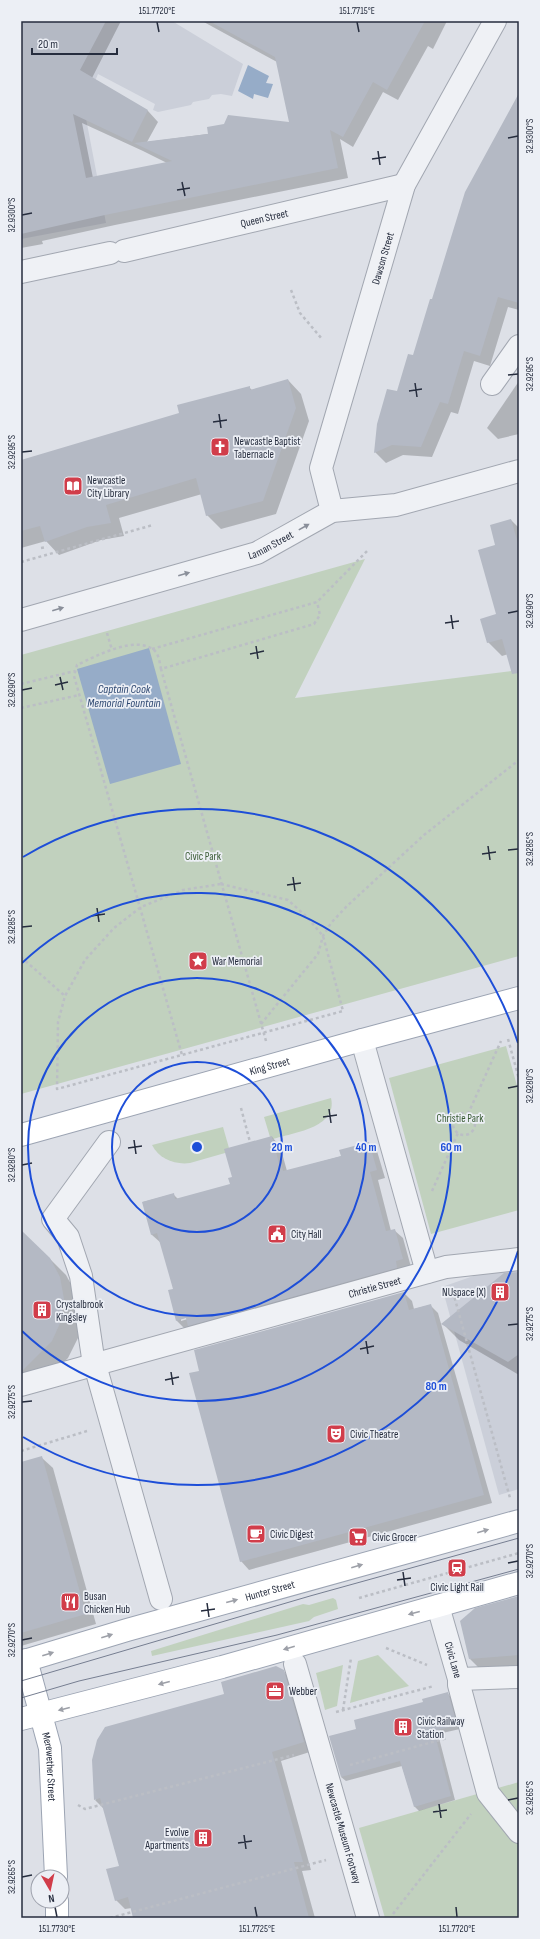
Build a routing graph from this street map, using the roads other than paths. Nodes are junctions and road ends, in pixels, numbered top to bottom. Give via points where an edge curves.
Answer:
1 (496, 21) edge
2 (404, 185) junction
3 (21, 272) edge
4 (519, 346) edge
5 (492, 384) dead end
6 (519, 471) edge
7 (332, 512) junction
8 (21, 620) edge
9 (519, 998) edge
10 (362, 1040) junction
11 (21, 1135) edge
12 (109, 1142) dead end
13 (519, 1259) edge
14 (437, 1270) junction
15 (92, 1366) junction
16 (21, 1385) edge
17 (519, 1520) edge
18 (519, 1583) edge
19 (161, 1599) dead end
20 (438, 1606) junction
21 (24, 1661) edge
22 (295, 1664) dead end
23 (519, 1677) edge
24 (459, 1679) junction
25 (42, 1714) junction
26 (21, 1719) edge
27 (519, 1832) edge
28 (56, 1869) edge
29 (368, 1918) edge

1 - 2 street, Dawson Street
2 - 3 street, Queen Street
2 - 7 street, Dawson Street via 321,468
4 - 5 street
6 - 7 street, Laman Street via 396,505
8 -> 7 street, Laman Street via 257,553
9 - 10 main road, King Street
10 - 11 main road, King Street
10 - 14 street via 410,1212
12 - 15 street via 54,1219 68,1237 80,1276
13 - 14 street, Christie Street
14 - 15 street, Christie Street
15 - 16 street, Christie Street
15 - 19 street via 113,1423
21 -> 17 main road, Hunter Street
18 - 20 main road
20 - 24 street, Civic Lane
20 -> 25 main road
21 - 25 main road, Merewether Street
22 - 29 street, Newcastle Museum Footway
23 - 24 street, Civic Lane
24 - 27 street via 488,1793
25 - 26 main road
25 - 28 main road, Merewether Street via 50,1748

